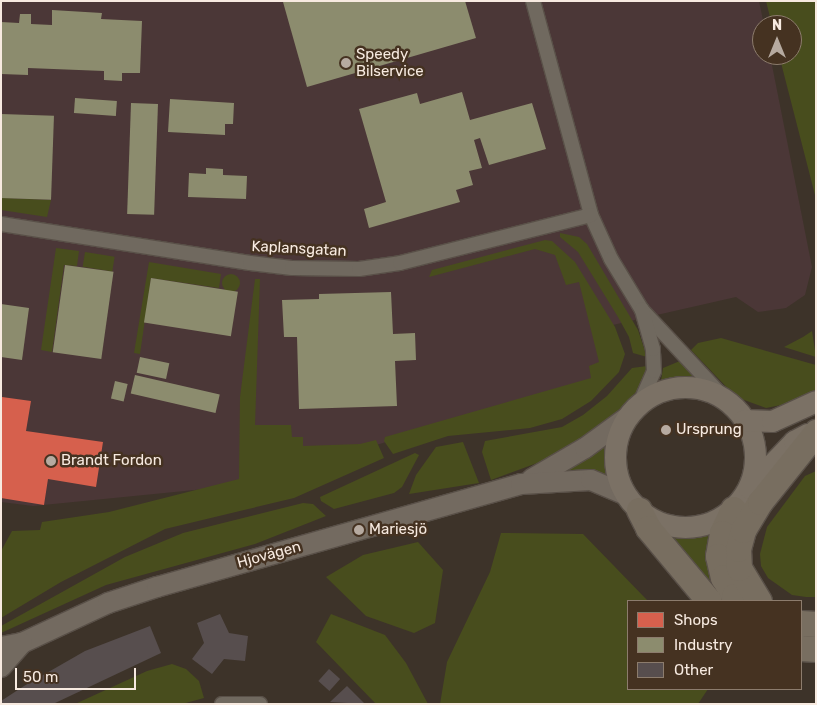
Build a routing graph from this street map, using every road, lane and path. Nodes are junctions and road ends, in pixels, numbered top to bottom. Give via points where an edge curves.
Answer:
1 (533, 1) edge
2 (591, 215) junction
3 (1, 224) edge
4 (642, 310) junction
5 (727, 401) junction
6 (816, 401) edge
7 (634, 410) junction
8 (744, 420) junction
9 (816, 431) edge
10 (521, 484) junction
11 (748, 488) junction
12 (633, 502) junction
13 (733, 509) junction
14 (708, 600) edge
15 (742, 600) edge
16 (758, 600) edge
17 (802, 623) edge
18 (816, 624) edge
19 (22, 642) junction
20 (1, 647) edge
21 (802, 648) edge
22 (816, 649) edge
23 (1, 667) edge
24 (222, 704) edge
25 (260, 704) edge

1 - 2 street
2 - 3 street, Kaplansgatan via 400,263 359,269 250,264
2 - 4 street via 611,259
4 - 5 street
4 - 7 street via 653,349 654,371
5 - 7 main road via 706,391 683,387 660,393
5 - 8 main road
6 - 8 main road via 772,421
7 - 10 main road, Hjovägen via 585,448
7 - 12 main road via 622,428 616,455 616,469
8 - 11 main road via 750,432 755,459
9 - 11 main road via 794,441
9 - 16 highway via 760,502 743,530 738,549 740,568
10 - 12 main road, Hjovägen via 591,480
10 - 19 main road, Hjovägen via 157,587 64,621
11 - 13 main road
12 - 13 main road via 651,518 679,527 708,524
12 - 14 highway via 648,528
13 - 15 highway via 722,534 718,556 723,578 734,596
17 - 18 highway
19 - 20 main road, Hjovägen
19 - 23 main road, Hjovägen
21 - 22 highway
24 - 25 street

